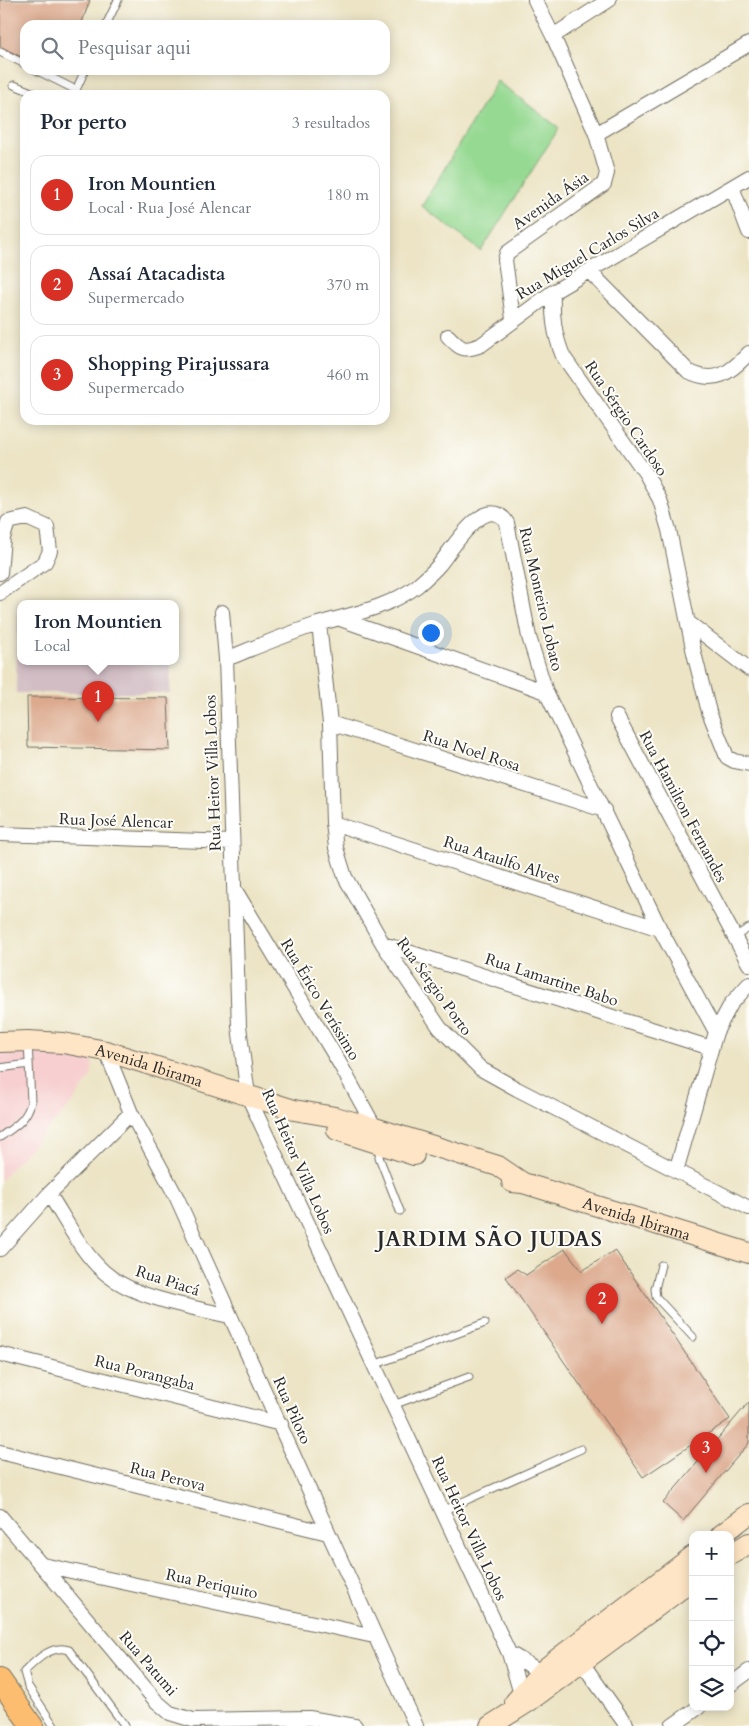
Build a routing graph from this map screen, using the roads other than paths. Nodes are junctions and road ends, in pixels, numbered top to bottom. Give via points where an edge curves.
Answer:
1 (118, 0) edge
2 (535, 0) edge
3 (609, 0) edge
4 (108, 20) edge
5 (553, 36) junction
6 (749, 44) edge
7 (0, 52) edge
8 (20, 62) edge
9 (45, 75) edge
10 (84, 75) edge
11 (14, 85) dead end
12 (26, 90) edge
13 (71, 90) edge
14 (76, 90) edge
15 (596, 134) junction
16 (749, 177) edge
17 (732, 187) junction
18 (749, 232) edge
19 (589, 271) junction
20 (553, 292) junction
21 (513, 319) junction
22 (448, 336) dead end
23 (749, 353) edge
24 (0, 573) edge
25 (0, 594) edge
26 (222, 612) dead end
27 (340, 619) junction
28 (688, 623) junction
29 (319, 624) junction
30 (226, 659) junction
31 (749, 669) edge
32 (546, 692) junction
33 (617, 717) dead end
34 (330, 723) junction
35 (749, 764) edge
36 (604, 810) junction
37 (333, 823) junction
38 (0, 834) edge
39 (232, 842) junction
40 (235, 889) junction
41 (749, 928) edge
42 (660, 929) junction
43 (734, 937) junction
44 (383, 944) junction
45 (749, 964) edge
46 (749, 984) edge
47 (716, 1032) junction
48 (28, 1041) junction
49 (0, 1042) edge
50 (711, 1048) junction
51 (106, 1051) junction
52 (29, 1064) junction
53 (0, 1068) edge
54 (248, 1096) junction
55 (131, 1113) junction
56 (378, 1136) junction
57 (0, 1137) edge
58 (676, 1171) junction
59 (49, 1194) junction
60 (749, 1208) edge
61 (400, 1211) dead end
62 (0, 1249) edge
63 (749, 1253) edge
64 (661, 1265) dead end
65 (230, 1316) junction
66 (485, 1323) dead end
67 (693, 1337) dead end
68 (0, 1354) edge
69 (374, 1365) junction
70 (468, 1377) dead end
71 (392, 1405) junction
72 (281, 1424) junction
73 (581, 1450) dead end
74 (0, 1452) edge
75 (442, 1511) junction
76 (749, 1514) edge
77 (0, 1516) edge
78 (726, 1531) edge
79 (328, 1533) junction
80 (749, 1543) edge
81 (734, 1552) edge
82 (689, 1560) edge
83 (43, 1565) junction
84 (689, 1583) edge
85 (374, 1636) junction
86 (509, 1653) junction
87 (569, 1665) junction
88 (749, 1671) edge
89 (541, 1672) junction
90 (0, 1680) edge
91 (734, 1682) edge
92 (525, 1698) junction
93 (693, 1711) edge
94 (497, 1721) edge
95 (32, 1726) edge
96 (54, 1726) edge
97 (125, 1726) edge
98 (356, 1726) edge
99 (416, 1726) edge
100 (627, 1726) edge
101 (672, 1726) edge

1 - 4 lane
2 - 5 street, Avenida Ásia
3 - 5 street
5 - 15 street, Avenida Ásia
6 - 15 street
7 - 8 lane
9 - 13 lane
10 - 14 lane
11 - 12 lane
15 - 21 street, Avenida Ásia via 607,173 604,184 507,253 506,278
16 - 17 street, Rua Miguel Carlos Silva
17 - 18 street
17 - 19 street, Rua Miguel Carlos Silva
19 - 20 street, Rua Miguel Carlos Silva
19 - 23 street via 688,371 701,378 714,378 726,372
20 - 21 street, Rua Miguel Carlos Silva
20 - 28 street, Rua Sérgio Cardoso via 553,323 564,356 646,474 660,500
21 - 22 street, Rua Miguel Carlos Silva via 470,350 460,349
24 - 25 street via 8,522 27,518 47,527 50,552 45,562
26 - 30 street, Rua Heitor Villa Lobos
27 - 29 street, Rua Monteiro Lobato
27 - 32 street
27 - 32 street, Rua Monteiro Lobato via 403,595 438,567 475,520 487,514 497,514 506,523 529,637
28 - 31 street
28 - 35 street, Rua Sérgio Cardoso via 718,737 727,757
29 - 30 street, Rua Monteiro Lobato
29 - 34 street, Rua Sérgio Porto
30 - 39 street, Rua Heitor Villa Lobos
32 - 36 street, Rua Monteiro Lobato
33 - 43 street, Rua Hamilton Fernandes
34 - 36 street, Rua Noel Rosa
34 - 37 street, Rua Sérgio Porto
36 - 42 street, Rua Monteiro Lobato
37 - 42 street, Rua Ataulfo Alves
37 - 44 street, Rua Sérgio Porto via 345,877
38 - 39 street, Rua José Alencar
39 - 40 street, Rua Heitor Villa Lobos
40 - 54 street, Rua Heitor Villa Lobos via 239,1026
40 - 56 street, Rua Érico Veríssimo via 340,1064
41 - 43 lane
42 - 47 street, Rua Monteiro Lobato
43 - 45 street, Rua Hamilton Fernandes
44 - 50 street, Rua Lamartine Babo
44 - 58 street, Rua Sérgio Porto via 440,1028 481,1068 517,1090
46 - 47 street via 731,1004
47 - 50 street
48 - 49 main road, Avenida Ibirama
48 - 51 main road, Avenida Ibirama via 64,1043
48 - 52 lane
50 - 58 street
51 - 54 main road, Avenida Ibirama
51 - 55 street, Rua Piloto
52 - 53 lane
52 - 57 lane via 29,1111 24,1120
54 - 56 main road, Avenida Ibirama via 294,1110 314,1120
54 - 69 street, Rua Heitor Villa Lobos
55 - 59 street
55 - 65 street, Rua Piloto via 177,1198
56 - 61 lane via 379,1157
56 - 63 main road, Avenida Ibirama via 494,1180 523,1183
58 - 60 street, Rua Sérgio Porto
59 - 62 street
59 - 65 street, Rua Piacá via 87,1252 105,1273 138,1292
64 - 67 lane via 656,1298
65 - 72 street, Rua Piloto
66 - 69 lane
68 - 72 street, Rua Porangaba
69 - 71 street, Rua Heitor Villa Lobos
70 - 71 lane
71 - 75 street, Rua Heitor Villa Lobos
72 - 79 street, Rua Piloto
73 - 75 lane
74 - 79 street, Rua Perova
75 - 86 street, Rua Heitor Villa Lobos
76 - 78 main road
77 - 83 street, Rua Patumi
79 - 85 street, Rua Piloto
80 - 81 main road
82 - 87 main road
83 - 85 street, Rua Periquito
83 - 98 street, Rua Patumi via 156,1701 170,1713 193,1720 309,1718
84 - 87 main road
85 - 99 street, Rua Piloto
86 - 89 street
86 - 92 street, Rua Heitor Villa Lobos
87 - 89 main road
87 - 92 main road
87 - 100 street
88 - 91 street
89 - 92 main road
90 - 95 main road
92 - 94 main road
93 - 101 street
96 - 97 lane via 28,1686 24,1672 32,1663 62,1647 69,1650

